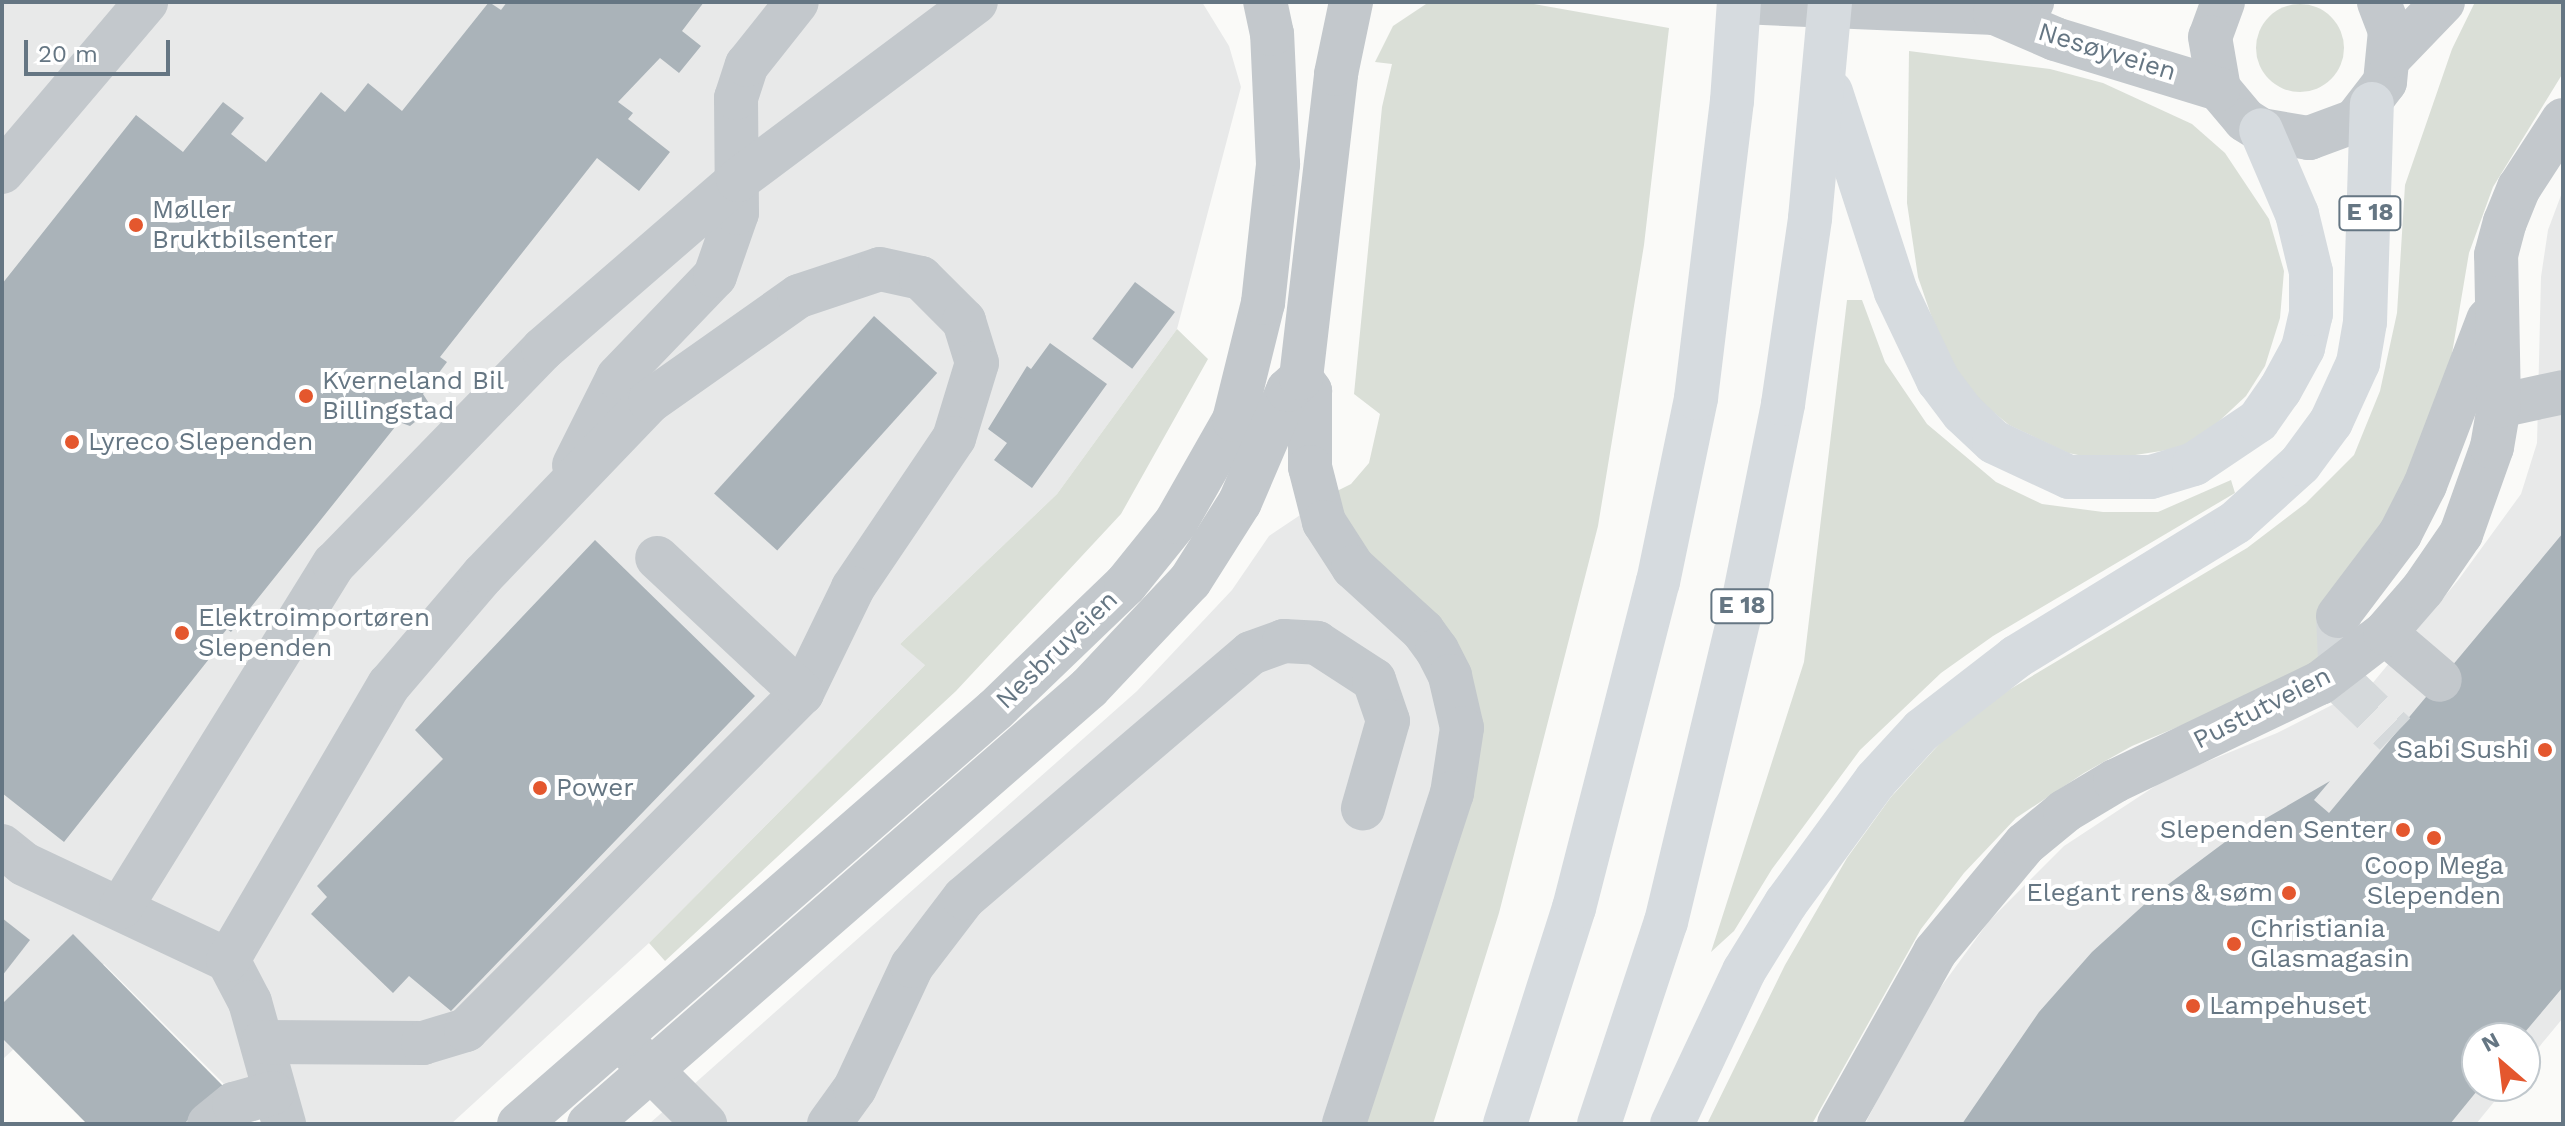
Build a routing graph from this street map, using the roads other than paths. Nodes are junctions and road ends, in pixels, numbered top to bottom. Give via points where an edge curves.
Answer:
1 (146, 2) edge
2 (797, 2) edge
3 (976, 2) edge
4 (1265, 2) edge
5 (1351, 2) edge
6 (1740, 2) edge
7 (1830, 2) edge
8 (2223, 2) edge
9 (2379, 2) edge
10 (2443, 2) edge
11 (2013, 7) edge
12 (2391, 56) junction
13 (1826, 75) junction
14 (2219, 89) junction
15 (2372, 104) junction
16 (2563, 120) edge
17 (2261, 130) junction
18 (2, 172) edge
19 (738, 180) junction
20 (2495, 303) junction
21 (1301, 378) junction
22 (2563, 392) edge
23 (2499, 406) junction
24 (564, 489) junction
25 (657, 558) dead end
26 (2361, 614) junction
27 (2440, 680) dead end
28 (802, 693) junction
29 (1363, 808) dead end
30 (2, 846) edge
31 (121, 907) junction
32 (228, 960) junction
33 (618, 1037) junction
34 (263, 1042) junction
35 (651, 1070) junction
36 (278, 1108) edge
37 (209, 1124) edge
38 (519, 1124) edge
39 (589, 1124) edge
40 (705, 1124) edge
41 (829, 1124) edge
42 (1344, 1124) edge
43 (1505, 1124) edge
44 (1599, 1124) edge
45 (1672, 1124) edge
46 (1839, 1124) edge

1 - 18 street
2 - 19 street via 747,65 736,98
3 - 19 street
4 - 33 street, Nesbruveien via 1277,105 1270,260 1255,349 1234,420 1197,491 1152,555 1048,660
5 - 21 street, Nesbruveien via 1336,74
6 - 11 street, Nesøyveien
6 - 43 highway via 1696,398 1664,551 1574,908
7 - 13 highway, E 18
8 - 14 street via 2210,37
9 - 12 street via 2390,31
10 - 12 street
11 - 14 street, Nesøyveien via 2055,39
12 - 15 street
13 - 17 highway, E 18 via 1896,292 1938,380 1994,442 2069,477 2151,477 2194,464 2258,421 2280,390 2303,348 2311,314 2311,272 2297,214
13 - 44 highway, E 18 via 1783,404 1744,598 1666,922
14 - 17 street via 2245,120
15 - 17 street via 2355,121 2321,136 2285,137
15 - 45 highway, E 18 via 2365,322 2358,363 2331,422 2300,464 2236,522 2016,657 1903,750 1786,903 1744,971
16 - 20 street, Pustutveien via 2519,188 2505,222 2496,255
19 - 24 street via 737,213 715,276 618,377
19 - 31 street via 543,349 334,564
20 - 23 street, Pustutveien
20 - 26 street via 2425,485
21 - 35 street, Nesbruveien via 1288,390 1222,534 1141,639
21 - 42 street via 1310,391 1310,467 1324,522 1353,567 1437,650 1450,676 1462,728 1452,793
22 - 23 street
23 - 26 street, Pustutveien via 2481,487 2461,534
24 - 28 street via 650,401 799,296 880,269 921,278 964,321 977,363 954,438 853,588
24 - 32 street via 389,685
25 - 28 street
26 - 27 street
26 - 46 street, Pustutveien via 2320,683 2115,781 2065,811 2025,844 1935,952
28 - 34 street via 466,1030 423,1043
29 - 41 street via 1388,721 1374,680 1317,643 1284,641 1251,653 964,898 912,966 855,1088
30 - 31 street via 24,864
31 - 32 street
32 - 34 street
33 - 35 street
33 - 38 street, Nesbruveien
34 - 36 street
35 - 39 street, Nesbruveien
35 - 40 street
36 - 37 street via 234,1104

